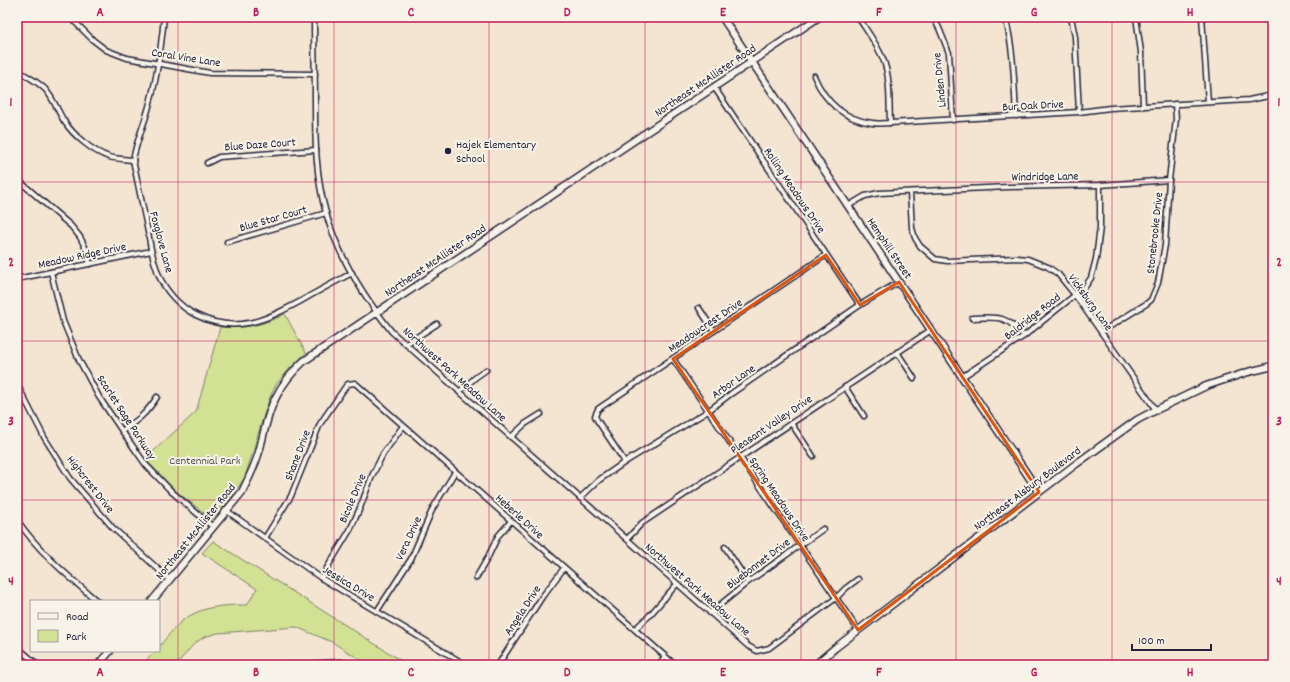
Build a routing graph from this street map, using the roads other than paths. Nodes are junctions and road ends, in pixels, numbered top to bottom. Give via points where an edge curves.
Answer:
1 (70, 17) edge
2 (164, 17) edge
3 (314, 17) edge
4 (722, 17) edge
5 (819, 17) edge
6 (858, 17) edge
7 (933, 17) edge
8 (1005, 17) edge
9 (1071, 17) edge
10 (1136, 17) edge
11 (1202, 17) edge
12 (1268, 17) edge
13 (1273, 39) edge
14 (751, 62) junction
15 (159, 64) junction
16 (17, 70) edge
17 (315, 74) junction
18 (814, 76) dead end
19 (714, 87) junction
20 (1273, 95) edge
21 (1208, 102) junction
22 (1175, 104) junction
23 (1143, 106) junction
24 (1079, 112) junction
25 (1016, 116) junction
26 (953, 120) junction
27 (890, 123) junction
28 (316, 150) junction
29 (133, 160) junction
30 (207, 163) dead end
31 (17, 179) edge
32 (1169, 180) junction
33 (1100, 186) junction
34 (910, 192) junction
35 (848, 206) junction
36 (326, 213) junction
37 (226, 242) dead end
38 (152, 251) junction
39 (826, 255) junction
40 (90, 264) junction
41 (51, 272) junction
42 (352, 273) junction
43 (17, 280) edge
44 (898, 282) junction
45 (1075, 295) junction
46 (860, 305) junction
47 (699, 308) dead end
48 (376, 312) junction
49 (972, 318) dead end
50 (437, 324) dead end
51 (931, 330) junction
52 (714, 331) junction
53 (1101, 332) junction
54 (1024, 336) junction
55 (406, 344) junction
56 (897, 352) junction
57 (673, 360) junction
58 (1273, 366) edge
59 (486, 370) dead end
60 (962, 377) junction
61 (914, 378) dead end
62 (352, 383) joint
63 (17, 384) edge
64 (845, 387) junction
65 (459, 392) junction
66 (157, 397) dead end
67 (1156, 410) junction
68 (708, 411) junction
69 (541, 414) dead end
70 (864, 416) dead end
71 (791, 423) junction
72 (404, 426) junction
73 (122, 431) junction
74 (511, 437) junction
75 (813, 456) dead end
76 (740, 457) junction
77 (626, 462) junction
78 (455, 472) junction
79 (1039, 492) junction
80 (580, 498) junction
81 (227, 511) junction
82 (17, 520) edge
83 (511, 521) junction
84 (213, 527) junction
85 (823, 529) dead end
86 (265, 538) junction
87 (627, 539) junction
88 (799, 544) junction
89 (725, 546) dead end
90 (564, 568) junction
91 (321, 578) junction
92 (476, 578) dead end
93 (858, 579) dead end
94 (170, 580) junction
95 (748, 582) junction
96 (677, 584) junction
97 (836, 598) junction
98 (96, 600) edge
99 (153, 600) edge
100 (376, 611) junction
101 (710, 613) junction
102 (635, 629) junction
103 (858, 630) junction
104 (17, 647) edge
105 (109, 652) edge
106 (665, 656) junction
107 (38, 665) edge
108 (98, 665) edge
109 (291, 665) edge
110 (347, 665) edge
111 (466, 665) edge
112 (498, 665) edge
113 (659, 665) edge
114 (675, 665) edge
115 (814, 665) edge

1 - 15 street, Coral Vine Lane via 106,50 127,58
2 - 15 street, Foxglove Lane
3 - 17 street, Northwest Park Meadow Lane
4 - 14 street, Hemphill Street
5 - 14 street, Northeast McAllister Road
6 - 27 street via 884,60 888,78
7 - 26 street, Linden Drive via 949,54
8 - 25 street via 1014,60
9 - 24 street via 1075,37
10 - 23 street via 1141,52
11 - 21 street
12 - 13 street
14 - 19 street, Northeast McAllister Road
14 - 35 street, Hemphill Street
15 - 17 street, Coral Vine Lane via 210,73
15 - 29 street, Foxglove Lane
16 - 29 street via 32,78 45,90 55,102 64,121 76,136 91,148 109,157
17 - 28 street, Northwest Park Meadow Lane
18 - 27 street, Bur Oak Drive via 830,103 842,112 854,119
19 - 39 street, Rolling Meadows Drive
19 - 48 street, Northeast McAllister Road
20 - 21 street, Bur Oak Drive via 1249,100
21 - 22 street, Bur Oak Drive
22 - 23 street, Bur Oak Drive
22 - 32 street via 1176,119
23 - 24 street, Bur Oak Drive
24 - 25 street, Bur Oak Drive
25 - 26 street, Bur Oak Drive
26 - 27 street, Bur Oak Drive
28 - 30 street, Blue Daze Court via 219,157
28 - 36 street, Northwest Park Meadow Lane
29 - 38 street, Foxglove Lane
31 - 40 street via 71,226 80,237
32 - 33 street, Windridge Lane
32 - 53 street, Stonebrooke Drive via 1165,245 1158,283 1151,300
33 - 34 street, Windridge Lane
33 - 45 street, Baldridge Road via 1100,227 1096,259 1091,278
34 - 35 street, Windridge Lane via 865,196
34 - 45 street, Vicksburg Lane via 915,238 935,259 1028,259 1058,274
35 - 44 street, Hemphill Street
36 - 37 street, Blue Star Court
36 - 42 street, Northwest Park Meadow Lane via 342,255
38 - 40 street, Meadow Ridge Drive
38 - 42 street, Foxglove Lane via 158,274 177,302 189,312 222,324 242,325 274,315
39 - 46 street, Rolling Meadows Drive
39 - 52 street, Meadowcrest Drive
40 - 41 street, Meadow Ridge Drive
41 - 43 street, Meadow Ridge Drive
41 - 73 street, Scarlet Sage Parkway via 64,321 79,360 99,397
42 - 48 street, Northwest Park Meadow Lane
44 - 46 street, Arbor Lane
44 - 51 street, Hemphill Street
45 - 53 street, Vicksburg Lane
45 - 54 street, Baldridge Road
46 - 68 street, Arbor Lane
47 - 52 street
48 - 55 street, Northwest Park Meadow Lane via 392,332
48 - 81 street, Northeast McAllister Road via 293,371 270,410 250,476 242,492
49 - 54 street via 1003,319 1015,326
50 - 55 street
51 - 56 street, Pleasant Valley Drive
51 - 60 street, Hemphill Street
52 - 57 street, Meadowcrest Drive
53 - 67 street, Vicksburg Lane
54 - 60 street, Baldridge Road
55 - 65 street, Northwest Park Meadow Lane
56 - 61 street
56 - 64 street, Pleasant Valley Drive
57 - 68 street, Spring Meadows Drive
57 - 77 street, Meadowcrest Drive via 596,412 597,420
58 - 67 street, Northeast Alsbury Boulevard via 1207,386
59 - 65 street
60 - 79 street, Hemphill Street
62 - 72 street, Heberle Drive via 359,385
62 - 86 street, Shane Drive via 346,386 320,424 292,496
63 - 94 street, Highcrest Drive via 44,437 70,478 113,528
64 - 70 street
64 - 71 street, Pleasant Valley Drive
65 - 74 street, Northwest Park Meadow Lane
66 - 73 street via 148,410
67 - 79 street, Northeast Alsbury Boulevard via 1109,439
68 - 76 street, Spring Meadows Drive
68 - 77 street, Arbor Lane
69 - 74 street
71 - 75 street
71 - 76 street, Pleasant Valley Drive
72 - 78 street, Heberle Drive
72 - 91 street, Bicole Drive via 383,454 350,530
73 - 84 street, Scarlet Sage Parkway via 156,476
74 - 80 street, Northwest Park Meadow Lane
76 - 87 street, Pleasant Valley Drive via 642,523
76 - 88 street, Spring Meadows Drive
77 - 80 street, Arbor Lane via 599,480
78 - 83 street, Heberle Drive
78 - 100 street, Vera Drive via 433,508 411,559
79 - 103 street, Northeast Alsbury Boulevard
80 - 87 street, Northwest Park Meadow Lane
81 - 84 street, Northeast McAllister Road
81 - 86 street, Jessica Drive
82 - 98 street via 56,566
83 - 90 street, Heberle Drive
83 - 92 street via 498,536
84 - 94 street, Northeast McAllister Road
85 - 88 street, Bluebonnet Drive
86 - 91 street, Jessica Drive
87 - 96 street, Northwest Park Meadow Lane
88 - 95 street, Bluebonnet Drive
88 - 97 street, Spring Meadows Drive
89 - 95 street
90 - 102 street, Heberle Drive
90 - 112 street, Angela Drive
91 - 100 street, Jessica Drive
93 - 97 street
94 - 99 street, Northeast McAllister Road
95 - 101 street, Bluebonnet Drive
96 - 101 street, Northwest Park Meadow Lane
96 - 102 street
97 - 101 street, Northwest Park Meadow Lane via 769,648 757,650 748,646
97 - 103 street, Spring Meadows Drive
100 - 111 street, Jessica Drive
102 - 106 street, Heberle Drive
103 - 115 street, Northeast Alsbury Boulevard
104 - 107 street
105 - 108 street
106 - 113 street
106 - 114 street, Heberle Drive
109 - 110 street via 341,662

